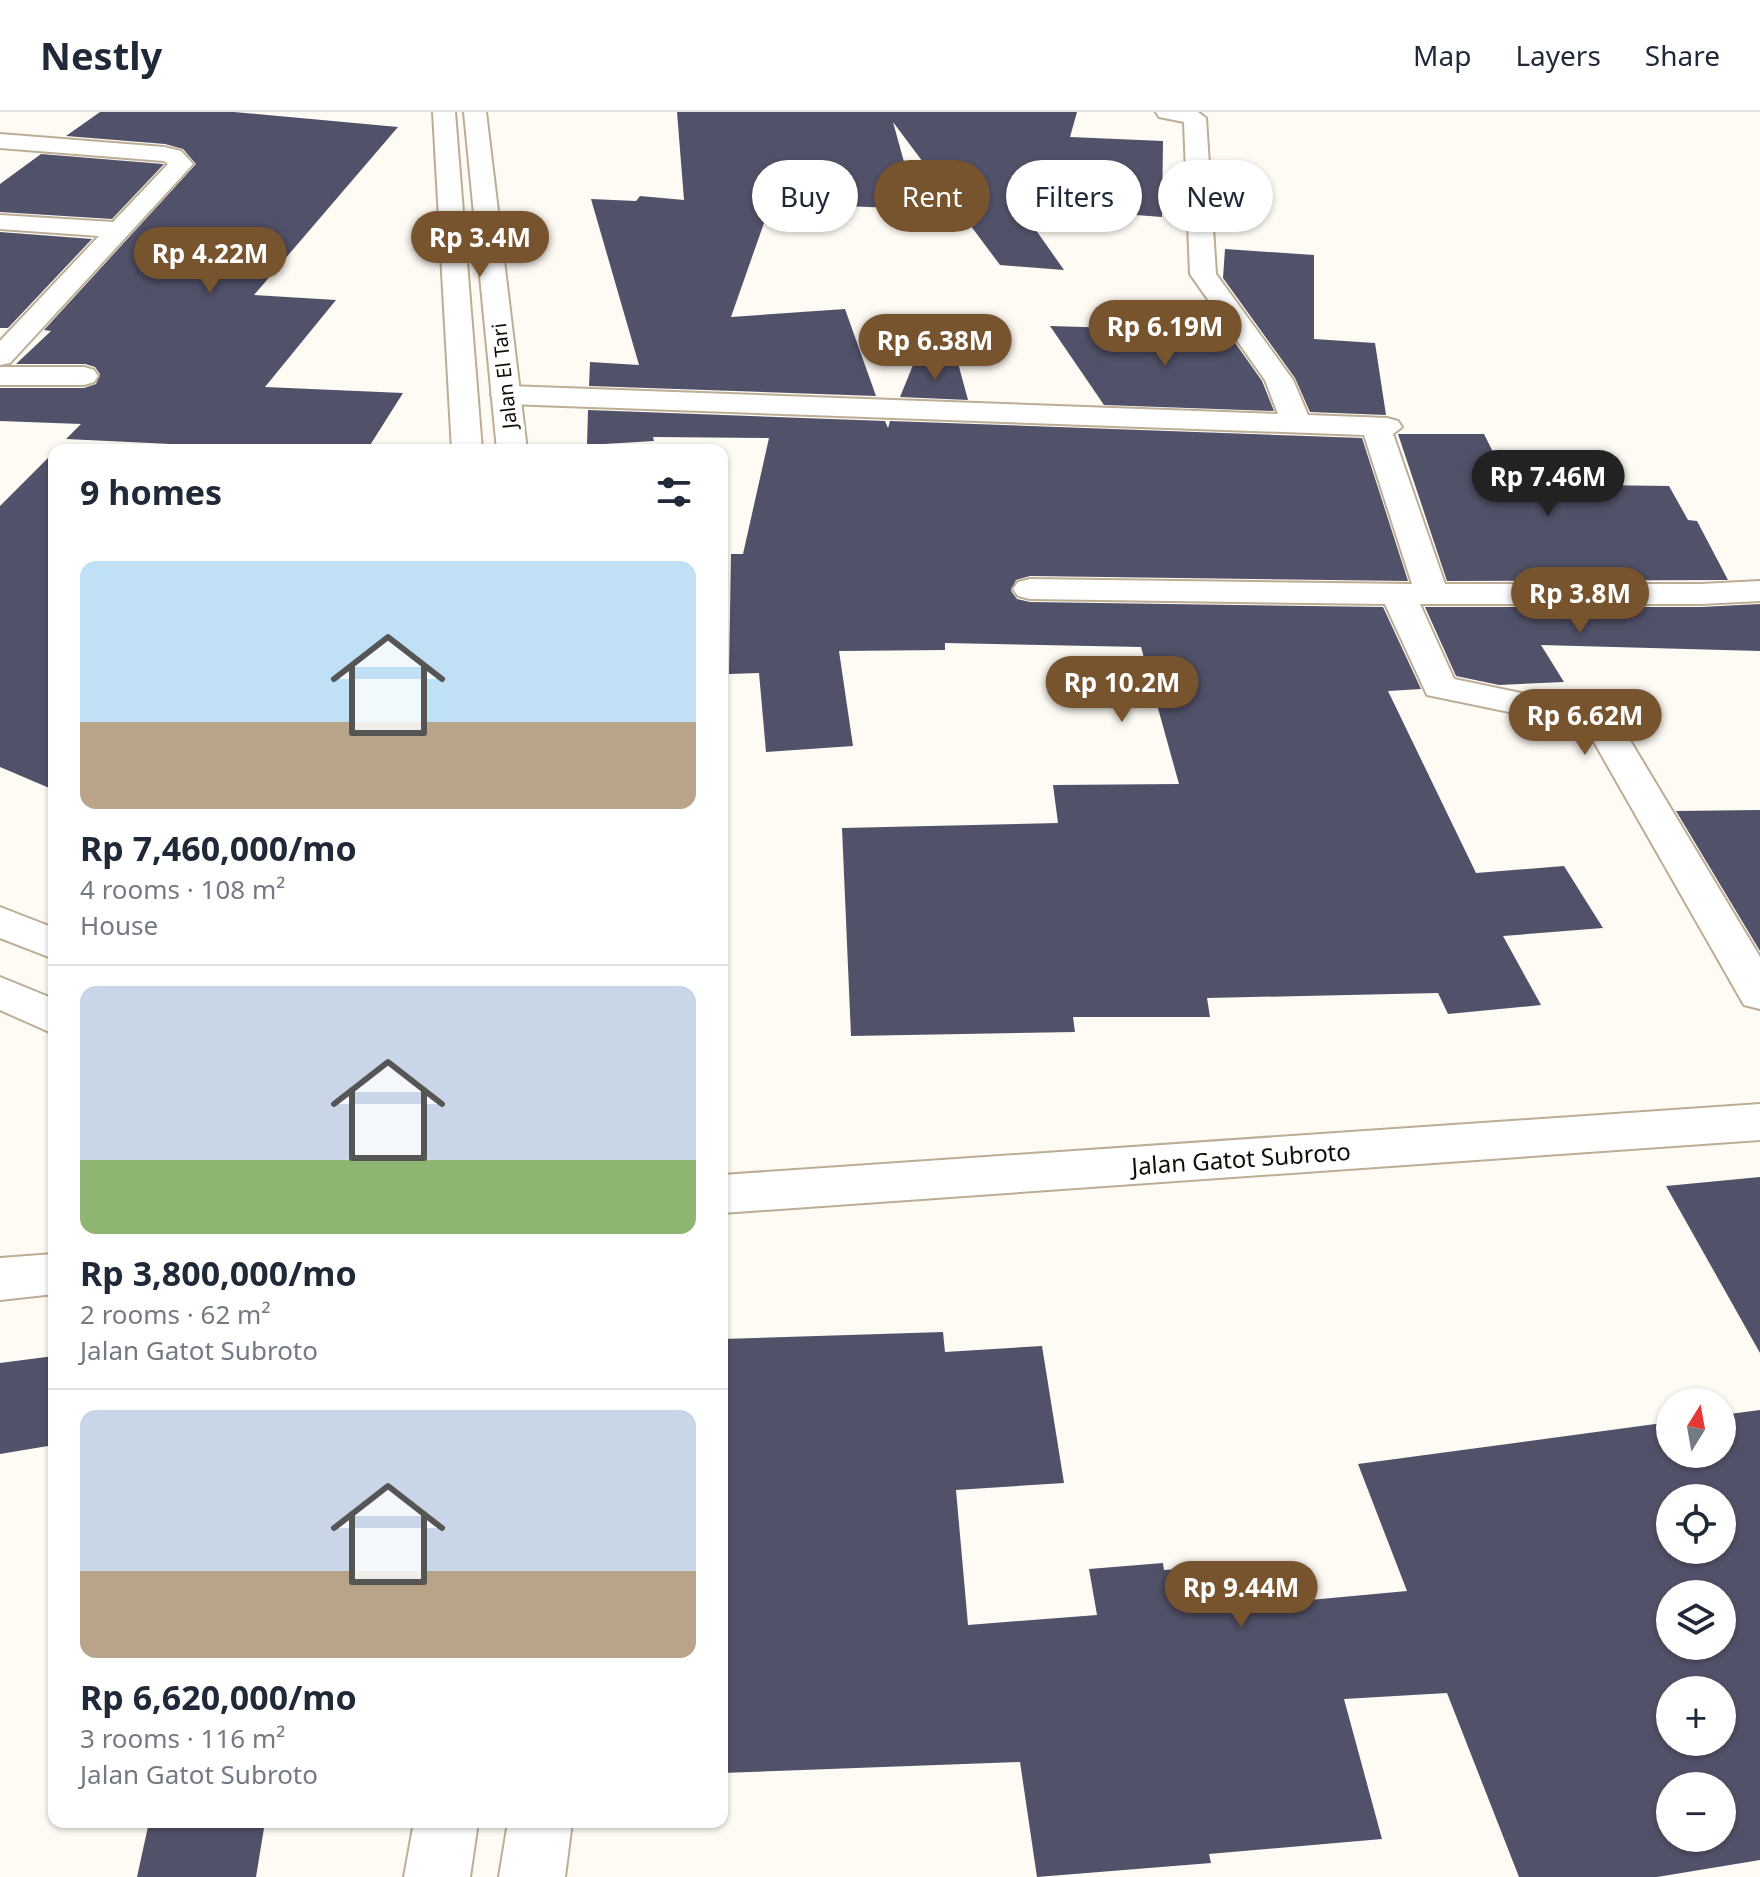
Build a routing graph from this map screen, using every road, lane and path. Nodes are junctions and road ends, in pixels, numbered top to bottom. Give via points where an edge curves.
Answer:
1 (444, 112) edge
2 (475, 112) edge
3 (1167, 112) edge
4 (0, 141) edge
5 (484, 190) junction
6 (449, 193) junction
7 (0, 222) edge
8 (116, 230) junction
9 (0, 357) edge
10 (0, 376) edge
11 (84, 376) dead end
12 (506, 395) junction
13 (1297, 424) junction
14 (467, 444) edge
15 (511, 444) edge
16 (1030, 589) dead end
17 (1760, 591) edge
18 (1414, 593) junction
19 (0, 921) edge
20 (48, 942) edge
21 (0, 992) edge
22 (1760, 994) edge
23 (48, 1015) edge
24 (1760, 1122) edge
25 (728, 1194) edge
26 (48, 1275) edge
27 (0, 1279) edge
28 (445, 1828) edge
29 (539, 1828) edge
30 (437, 1877) edge
31 (532, 1877) edge

1 - 6 main road, Jalan El Tari
2 - 5 main road, Jalan El Tari
3 - 13 main road via 1195,118 1203,274 1279,380
4 - 8 main road via 178,159 181,164
5 - 6 main road
5 - 12 main road, Jalan El Tari
6 - 14 main road, Jalan El Tari
7 - 8 main road
8 - 9 main road
10 - 11 main road
12 - 13 main road
12 - 15 main road, Jalan El Tari
13 - 18 main road via 1381,427
16 - 18 main road
17 - 18 main road
18 - 22 main road via 1440,687 1600,720
19 - 20 main road
21 - 23 main road
24 - 25 main road, Jalan Gatot Subroto
26 - 27 main road
28 - 30 main road
29 - 31 main road

